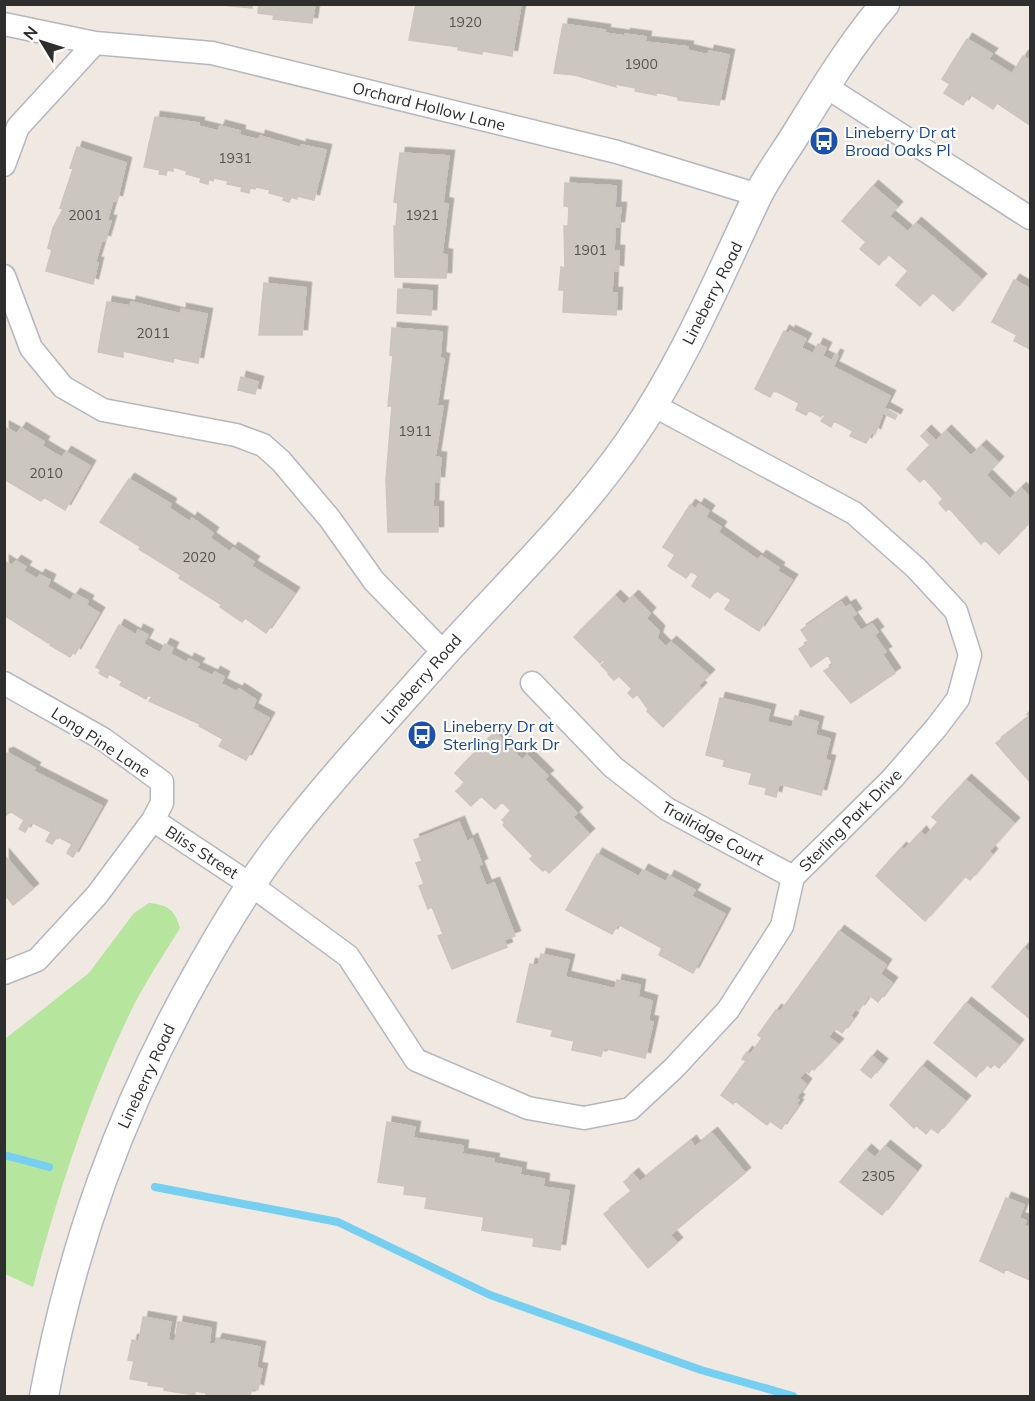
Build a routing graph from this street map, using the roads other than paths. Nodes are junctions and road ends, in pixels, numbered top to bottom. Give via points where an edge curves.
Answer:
1 (885, 4) edge
2 (4, 24) edge
3 (95, 44) junction
4 (825, 86) junction
5 (4, 165) edge
6 (758, 195) junction
7 (1030, 218) edge
8 (4, 276) edge
9 (653, 405) junction
10 (444, 653) junction
11 (4, 682) edge
12 (532, 683) dead end
13 (153, 820) junction
14 (793, 877) junction
15 (251, 885) junction
16 (4, 974) edge
17 (44, 1396) edge

1 - 4 street, Lineberry Road
2 - 3 street, Orchard Hollow Lane
3 - 5 street via 18,127
3 - 6 street, Orchard Hollow Lane via 212,53 617,152
4 - 6 street, Lineberry Road
4 - 7 street
6 - 9 street, Lineberry Road via 745,229
8 - 10 street via 32,348 63,387 103,410 236,435 263,445 330,519 374,581
9 - 10 street, Lineberry Road via 597,487
9 - 14 street, Sterling Park Drive via 854,513 956,610 970,655 958,699 936,728
10 - 15 street, Lineberry Road via 283,840
11 - 13 street, Long Pine Lane via 103,739 162,782 162,803
12 - 14 street, Trailridge Court via 613,767 667,809
13 - 15 street, Bliss Street
13 - 16 street via 97,895 37,960
14 - 15 street, Sterling Park Drive via 782,926 729,1010 630,1109 584,1118 528,1108 416,1060 348,956
15 - 17 street, Lineberry Road via 172,1020 117,1137 68,1282

